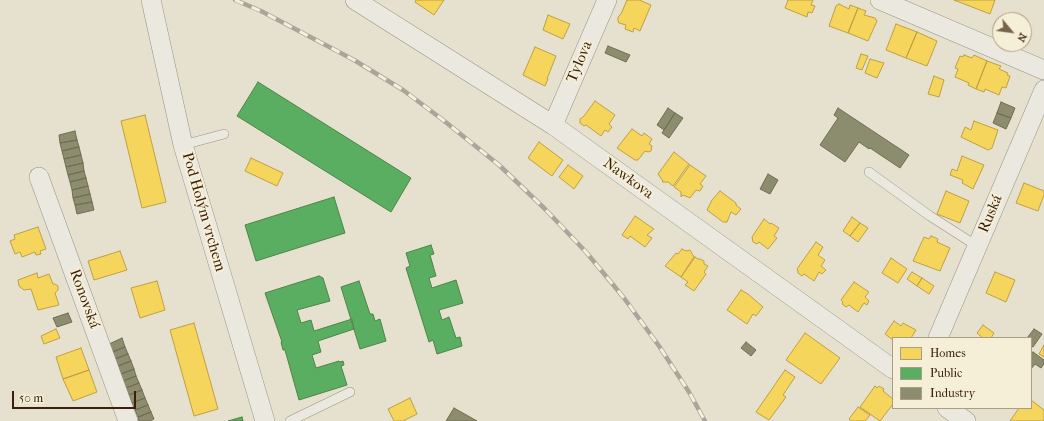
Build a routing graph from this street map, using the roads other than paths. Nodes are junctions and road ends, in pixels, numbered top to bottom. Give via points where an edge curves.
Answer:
1 (151, 0) edge
2 (355, 0) edge
3 (607, 0) edge
4 (880, 0) edge
5 (1044, 70) edge
6 (1044, 90) edge
7 (553, 125) junction
8 (224, 134) dead end
9 (183, 145) junction
10 (869, 172) dead end
11 (39, 177) dead end
12 (977, 246) junction
13 (938, 337) edge
14 (892, 368) edge
15 (350, 392) dead end
16 (948, 409) edge
17 (128, 421) edge
18 (265, 421) edge
19 (290, 421) edge
20 (966, 421) edge

1 - 9 street, Pod Holým vrchem
2 - 7 street, Nawkova
3 - 7 street, Tylova
4 - 5 street
6 - 12 street, Ruská
7 - 14 street, Nawkova
8 - 9 lane
9 - 18 street, Pod Holým vrchem
10 - 12 lane
11 - 17 street, Ronovská
12 - 13 street, Ruská
15 - 19 lane
16 - 20 street

